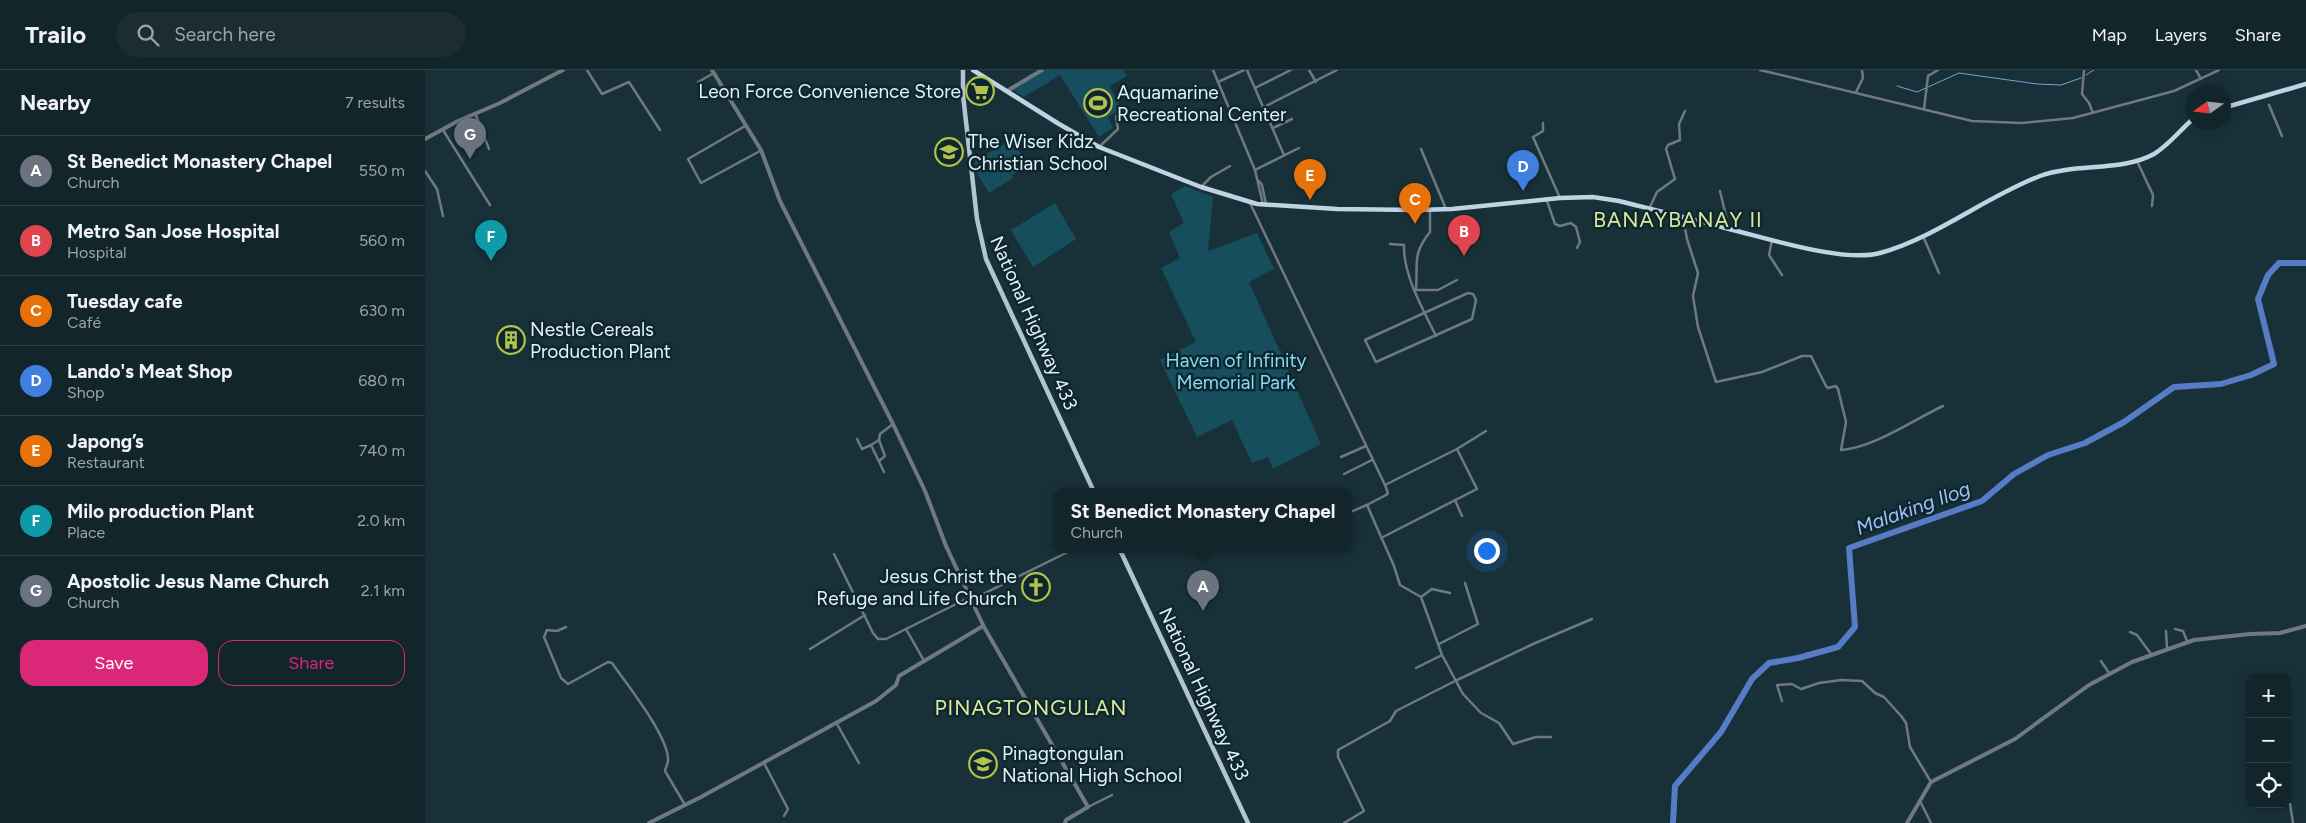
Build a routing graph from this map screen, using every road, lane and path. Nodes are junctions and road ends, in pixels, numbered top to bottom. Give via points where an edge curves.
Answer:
1 (563, 70) edge
2 (587, 70) edge
3 (963, 70) edge
4 (973, 70) edge
5 (1042, 70) edge
6 (1213, 70) edge
7 (1245, 70) edge
8 (1291, 70) edge
9 (1309, 70) edge
10 (1337, 70) edge
11 (1760, 70) edge
12 (1862, 70) edge
13 (1938, 70) edge
14 (2084, 70) edge
15 (2196, 70) edge
16 (2219, 70) edge
17 (713, 71) edge
18 (2201, 79) junction
19 (698, 82) dead end
20 (1218, 82) junction
21 (1315, 82) junction
22 (2306, 84) edge
23 (1255, 88) junction
24 (1007, 91) junction
25 (1856, 92) junction
26 (2266, 94) junction
27 (2268, 101) dead end
28 (2231, 105) edge
29 (2269, 105) dead end
30 (1264, 107) junction
31 (1924, 109) junction
32 (1126, 111) dead end
33 (1685, 112) dead end
34 (475, 113) junction
35 (2093, 113) junction
36 (1292, 120) dead end
37 (1543, 123) dead end
38 (747, 125) junction
39 (2186, 126) edge
40 (1273, 128) junction
41 (442, 129) junction
42 (660, 130) dead end
43 (2282, 136) dead end
44 (425, 139) edge
45 (1099, 147) junction
46 (1299, 148) dead end
47 (489, 149) dead end
48 (1421, 149) dead end
49 (761, 150) junction
50 (1284, 155) junction
51 (2137, 160) junction
52 (1230, 166) dead end
53 (1255, 170) junction
54 (425, 171) edge
55 (1201, 186) junction
56 (1719, 191) dead end
57 (1546, 198) junction
58 (1560, 198) junction
59 (1250, 203) junction
60 (490, 205) dead end
61 (1265, 205) junction
62 (2152, 206) dead end
63 (1649, 208) junction
64 (1430, 209) junction
65 (1446, 209) junction
66 (443, 216) dead end
67 (1683, 218) junction
68 (1729, 228) junction
69 (1923, 235) junction
70 (1772, 240) junction
71 (1390, 244) dead end
72 (1577, 248) dead end
73 (1939, 273) dead end
74 (1781, 275) dead end
75 (1457, 280) dead end
76 (1416, 290) junction
77 (1425, 312) junction
78 (1436, 336) junction
79 (1943, 406) dead end
80 (893, 424) junction
81 (1485, 432) dead end
82 (857, 439) dead end
83 (879, 440) junction
84 (871, 445) junction
85 (1366, 446) junction
86 (1457, 449) junction
87 (1341, 457) dead end
88 (1372, 460) junction
89 (879, 461) junction
90 (885, 472) dead end
91 (1344, 474) dead end
92 (1385, 485) junction
93 (1092, 488) edge
94 (1455, 500) junction
95 (1367, 505) junction
96 (1352, 511) edge
97 (1462, 516) dead end
98 (1381, 538) junction
99 (1066, 553) edge
100 (1122, 553) edge
101 (834, 554) dead end
102 (1465, 583) dead end
103 (1450, 593) dead end
104 (1421, 597) junction
105 (970, 598) junction
106 (865, 615) junction
107 (1592, 619) dead end
108 (983, 626) junction
109 (2306, 626) edge
110 (566, 627) dead end
111 (906, 629) junction
112 (2175, 629) dead end
113 (2166, 631) dead end
114 (2130, 632) dead end
115 (2187, 641) junction
116 (1439, 644) junction
117 (2167, 648) junction
118 (810, 649) dead end
119 (2151, 654) junction
120 (1442, 655) junction
121 (923, 659) junction
122 (2101, 661) dead end
123 (1417, 668) dead end
124 (2109, 673) junction
125 (1455, 681) junction
126 (1782, 700) dead end
127 (837, 724) junction
128 (1551, 737) dead end
129 (764, 763) junction
130 (859, 764) dead end
131 (1931, 782) junction
132 (1112, 795) dead end
133 (1919, 800) junction
134 (685, 805) junction
135 (1087, 808) junction
136 (2291, 808) edge
137 (784, 816) dead end
138 (649, 823) edge
139 (1065, 823) edge
140 (1248, 823) edge
141 (1344, 823) edge
142 (1907, 823) edge
143 (1931, 823) edge
144 (2293, 823) edge

1 - 34 street
2 - 42 street via 602,94 629,82
3 - 93 main road, National Highway 433 via 977,219 986,259
4 - 24 highway
5 - 24 street
6 - 20 street
7 - 20 street
7 - 23 street
8 - 23 street
9 - 21 street
10 - 21 street
11 - 25 street
12 - 25 street via 1863,78
13 - 31 street via 1928,76
14 - 35 street via 2083,97
15 - 18 street
16 - 18 street
17 - 19 street
17 - 38 street
18 - 35 street via 2174,91
20 - 53 street
21 - 30 street
22 - 26 highway
23 - 30 street
24 - 45 highway
25 - 31 street
26 - 27 street
26 - 28 highway
29 - 43 street
30 - 40 street
31 - 35 street via 1992,123 2047,121
32 - 45 street via 1116,116 1118,129
33 - 63 street via 1679,124 1680,140 1666,149 1675,179 1657,192
34 - 41 street
34 - 47 street
36 - 40 street
37 - 58 street via 1543,131 1533,137
38 - 49 street
38 - 49 street via 687,160 701,183
39 - 51 highway via 2160,150
40 - 50 street
41 - 44 street
41 - 60 street
45 - 55 highway
46 - 50 street
48 - 65 street
49 - 80 street via 779,201
50 - 53 street
51 - 62 street via 2153,195
51 - 69 highway via 2048,173
52 - 55 street
53 - 61 street
54 - 66 street via 437,189
55 - 59 highway
56 - 68 street
57 - 58 highway
57 - 65 highway
57 - 72 street via 1555,224 1571,223 1576,227 1580,242
58 - 63 highway via 1593,197
59 - 61 highway
59 - 85 street
61 - 64 highway
63 - 67 highway
64 - 65 highway
64 - 76 street via 1430,232 1420,243 1417,253
67 - 68 highway
67 - 79 street via 1698,273 1693,296 1698,327 1715,382 1762,372 1802,356 1811,356 1826,386 1838,389 1846,422 1841,450 1867,445
68 - 70 highway
69 - 70 highway via 1885,252 1863,256
69 - 73 street
70 - 74 street via 1769,255
71 - 76 street via 1404,244 1404,258
75 - 76 street via 1438,290
76 - 77 street
77 - 78 street
77 - 78 street via 1468,293 1474,296 1473,318
77 - 78 street via 1365,340 1376,362
80 - 83 street via 882,430
80 - 105 street
81 - 86 street
82 - 84 street via 863,449
83 - 84 street
83 - 89 street via 885,456
84 - 89 street
85 - 87 street
85 - 88 street
86 - 92 street
86 - 94 street via 1477,489
88 - 91 street
88 - 92 street
89 - 90 street
92 - 95 street via 1386,495
94 - 97 street
94 - 98 street
95 - 96 street
95 - 98 street
98 - 104 street via 1400,585
99 - 105 street
100 - 140 main road, National Highway 433
101 - 106 street
102 - 116 street via 1478,624
103 - 104 street via 1434,589
104 - 116 street
105 - 108 street
105 - 111 street
106 - 111 street via 879,639
106 - 118 street
107 - 125 street
108 - 121 street
108 - 135 street
109 - 115 street via 2280,633
110 - 134 street via 557,631 547,630 544,637 561,678 568,684 608,662 612,663 654,724 668,756 665,771
111 - 121 street
112 - 115 street via 2183,631
113 - 117 street
114 - 119 street via 2137,635
115 - 117 street
116 - 120 street
117 - 119 street
119 - 124 street
120 - 123 street
120 - 125 street
121 - 127 street via 899,676 888,693
122 - 124 street
124 - 131 street via 2015,739
125 - 128 street via 1481,713 1499,723 1513,744 1536,737
125 - 141 street via 1396,711 1390,722 1338,750 1338,757 1364,811
126 - 131 street via 1777,685 1792,684 1801,689 1841,680 1862,681 1884,697 1902,717 1910,747
127 - 129 street
127 - 130 street
129 - 134 street
129 - 137 street via 788,810
131 - 133 street
132 - 135 street
133 - 142 street
133 - 143 street
134 - 138 street
135 - 139 street
136 - 144 street

